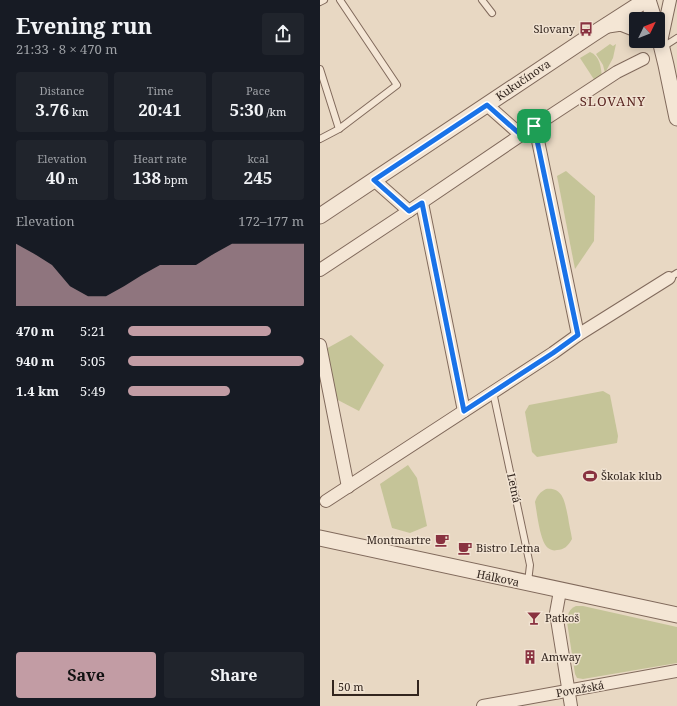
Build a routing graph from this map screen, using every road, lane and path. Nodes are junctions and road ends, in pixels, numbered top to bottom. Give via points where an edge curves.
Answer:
1 (324, 0) edge
2 (340, 0) edge
3 (482, 0) edge
4 (647, 0) edge
5 (670, 0) edge
6 (320, 2) edge
7 (651, 12) edge
8 (492, 13) dead end
9 (665, 20) edge
10 (607, 25) junction
11 (629, 26) edge
12 (677, 38) edge
13 (665, 40) edge
14 (662, 48) edge
15 (643, 58) dead end
16 (320, 69) edge
17 (487, 105) junction
18 (677, 118) edge
19 (534, 126) junction
20 (339, 129) junction
21 (521, 135) junction
22 (320, 139) edge
23 (374, 180) junction
24 (416, 207) junction
25 (320, 216) edge
26 (320, 270) edge
27 (673, 275) edge
28 (578, 335) junction
29 (320, 345) edge
30 (493, 392) junction
31 (464, 411) junction
32 (346, 488) junction
33 (323, 503) edge
34 (320, 538) edge
35 (527, 584) junction
36 (560, 591) junction
37 (677, 615) edge
38 (677, 671) edge
39 (568, 690) junction
40 (483, 706) edge
41 (571, 706) edge

1 - 6 lane
2 - 20 lane via 397,85
3 - 8 lane
4 - 7 street
4 - 10 street, Kukučínova
5 - 9 street
10 - 11 street via 621,23
10 - 17 street, Kukučínova
12 - 13 lane
14 - 18 street
15 - 19 street via 616,72
16 - 20 lane
17 - 21 street
17 - 23 street, Kukučínova
19 - 21 street
19 - 28 street
20 - 22 lane
21 - 24 street
23 - 24 street
23 - 25 street, Kukučínova
24 - 26 street
24 - 31 street
27 - 28 street
28 - 30 street
29 - 32 street
30 - 31 street
30 - 35 lane, Letná via 530,564
31 - 32 street
32 - 33 street
34 - 35 street, Hálkova
35 - 36 street, Hálkova
36 - 37 street, Hálkova
36 - 39 street via 556,613
38 - 39 street, Považská
39 - 40 street, Považská
39 - 41 street

